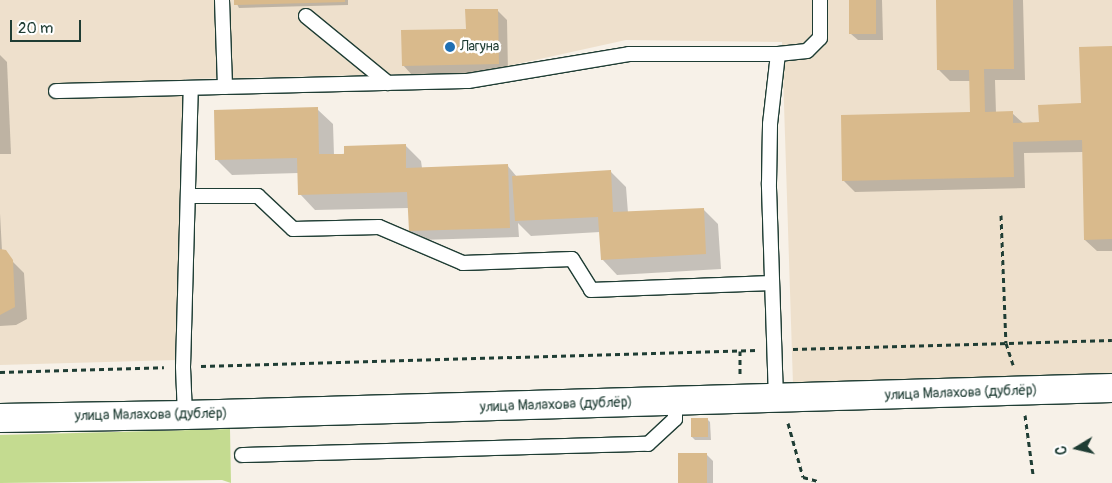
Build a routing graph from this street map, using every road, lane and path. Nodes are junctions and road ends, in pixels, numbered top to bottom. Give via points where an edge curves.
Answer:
1 (222, 0) edge
2 (820, 0) edge
3 (306, 16) dead end
4 (778, 54) junction
5 (388, 84) junction
6 (224, 87) junction
7 (191, 88) junction
8 (56, 92) dead end
9 (189, 196) junction
10 (1002, 215) dead end
11 (772, 283) junction
12 (1112, 340) edge
13 (1006, 343) junction
14 (774, 350) junction
15 (740, 351) junction
16 (183, 367) junction
17 (0, 372) edge
18 (741, 383) dead end
19 (1112, 388) edge
20 (1021, 391) junction
21 (778, 399) junction
22 (675, 402) junction
23 (185, 415) junction
24 (0, 418) edge
25 (242, 456) dead end
26 (1033, 474) dead end
27 (818, 481) dead end

1 - 6 lane
2 - 4 lane via 820,38 807,51
3 - 5 lane
4 - 5 lane via 629,54 468,81
4 - 11 lane via 770,124
5 - 6 lane
6 - 7 lane
7 - 8 lane
7 - 9 lane
9 - 11 lane via 258,196 293,228 380,227 463,263 572,259 591,290
9 - 16 lane
10 - 13 path
11 - 14 lane
12 - 13 path
13 - 14 path
13 - 20 path
14 - 15 path
14 - 21 lane
15 - 16 path
15 - 18 path
16 - 17 path
16 - 23 lane
19 - 20 street, улица Малахова (дублёр)
20 - 21 street, улица Малахова (дублёр)
20 - 26 path
21 - 22 street, улица Малахова (дублёр)
21 - 27 path via 803,477
22 - 23 street, улица Малахова (дублёр)
22 - 25 lane via 675,418 648,444
23 - 24 street, улица Малахова (дублёр)

